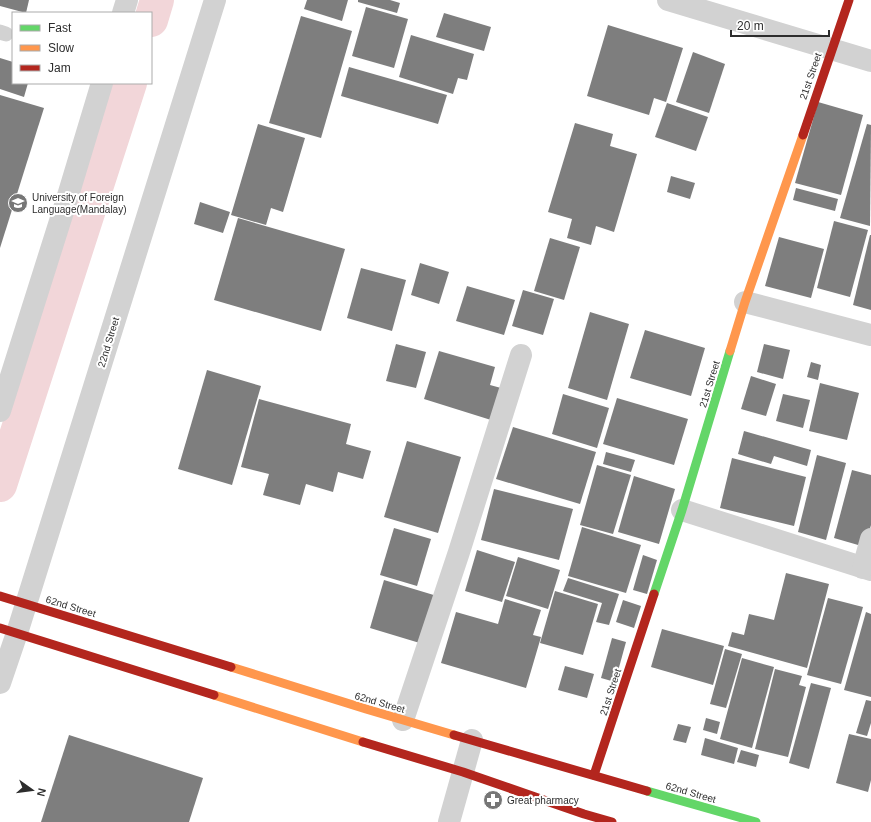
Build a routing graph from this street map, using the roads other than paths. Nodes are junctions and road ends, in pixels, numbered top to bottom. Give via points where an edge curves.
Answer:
1 (127, 0) edge
2 (215, 0) edge
3 (668, 0) edge
4 (849, 0) edge
5 (123, 12) edge
6 (831, 49) junction
7 (871, 61) edge
8 (102, 84) edge
9 (745, 302) junction
10 (871, 335) edge
11 (521, 355) dead end
12 (0, 411) edge
13 (682, 510) junction
14 (871, 539) edge
15 (867, 569) edge
16 (0, 596) edge
17 (20, 602) junction
18 (8, 630) edge
19 (0, 683) edge
20 (404, 720) junction
21 (472, 740) junction
22 (464, 772) junction
23 (594, 775) junction
24 (449, 822) edge
25 (612, 822) edge
26 (756, 822) edge

1 - 5 street
2 - 17 street, 22nd Street
3 - 6 street
4 - 6 main road, 21st Street
6 - 7 street
6 - 9 main road, 21st Street
8 - 12 street
9 - 10 street
9 - 13 main road, 21st Street
11 - 20 street
13 - 15 street
13 - 23 main road, 21st Street
14 - 15 street
16 - 17 main road, 62nd Street
17 - 18 street, 22nd Street
17 - 20 main road, 62nd Street
18 - 19 street, 22nd Street
18 - 22 main road
20 - 21 main road, 62nd Street
21 - 22 street
21 - 23 main road, 62nd Street
22 - 24 street
22 - 25 main road
23 - 26 main road, 62nd Street

